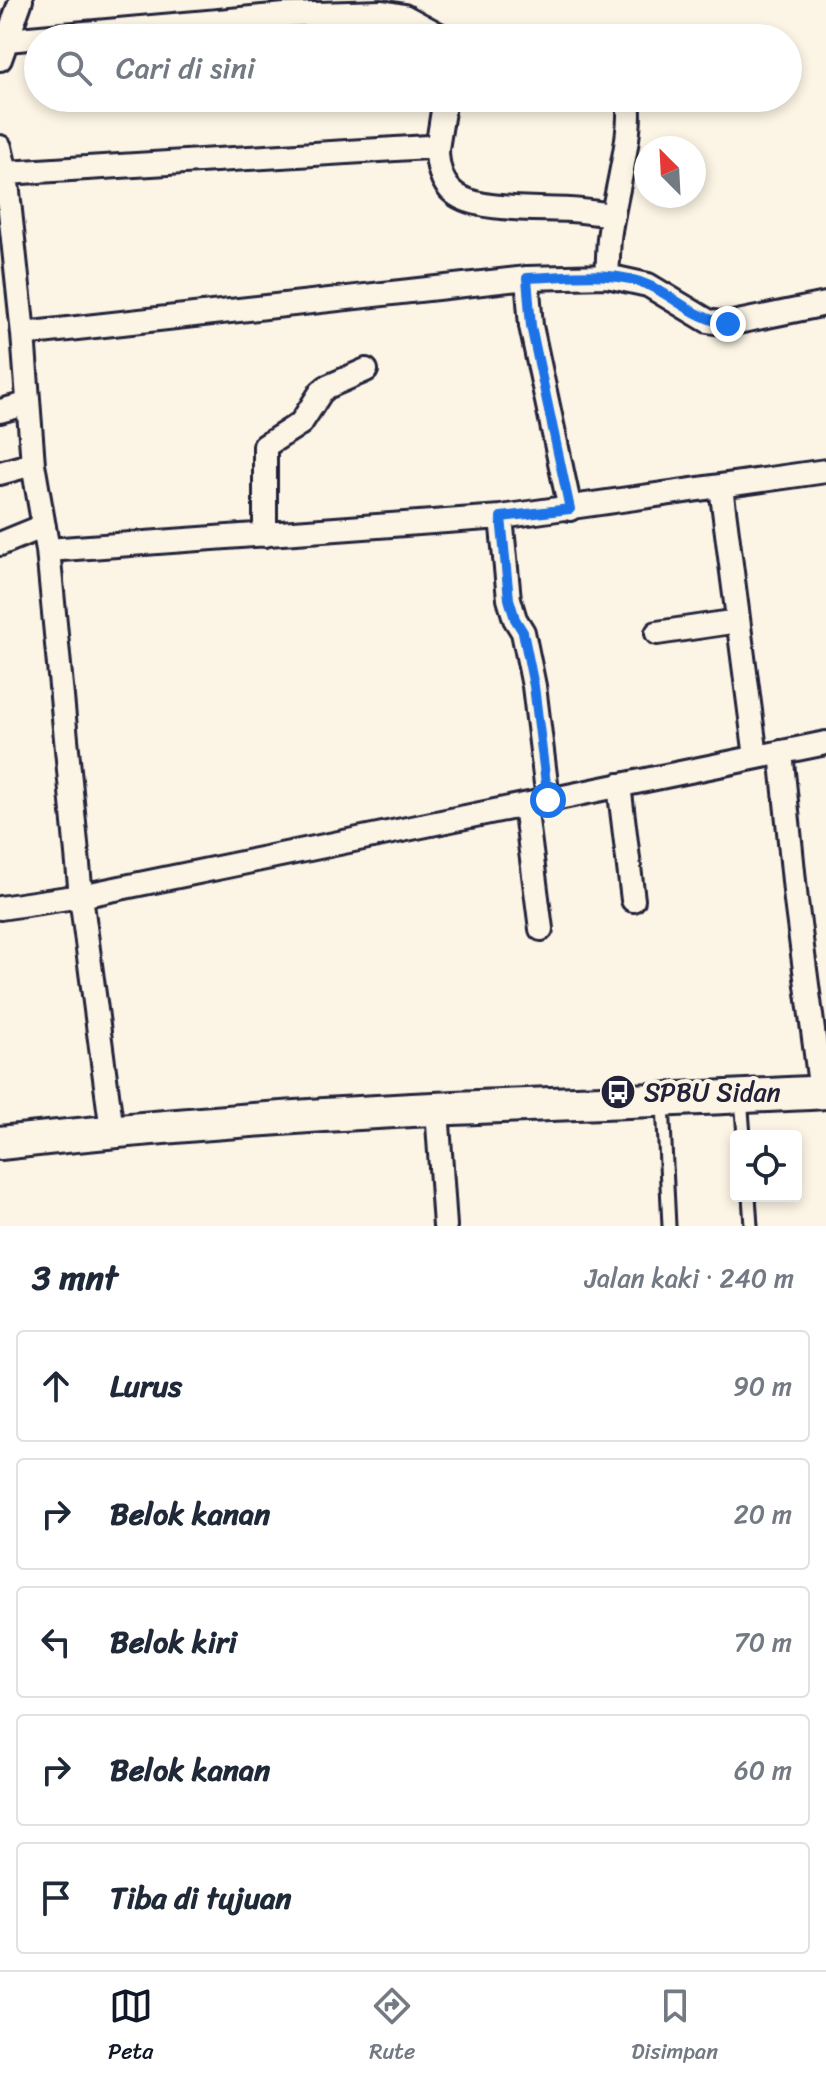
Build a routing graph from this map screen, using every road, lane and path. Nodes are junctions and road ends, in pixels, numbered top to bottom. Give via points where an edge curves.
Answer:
1 (21, 0) edge
2 (212, 24) edge
3 (419, 24) edge
4 (24, 47) edge
5 (3, 50) edge
6 (443, 112) edge
7 (628, 112) edge
8 (0, 147) edge
9 (437, 149) junction
10 (6, 173) junction
11 (613, 215) junction
12 (607, 276) junction
13 (527, 278) junction
14 (826, 304) edge
15 (23, 334) junction
16 (366, 370) dead end
17 (26, 404) junction
18 (0, 411) edge
19 (33, 464) junction
20 (826, 471) edge
21 (0, 473) edge
22 (721, 487) junction
23 (570, 509) junction
24 (501, 517) junction
25 (44, 526) junction
26 (265, 535) junction
27 (0, 544) edge
28 (48, 550) junction
29 (738, 621) junction
30 (657, 633) dead end
31 (826, 743) edge
32 (781, 752) junction
33 (756, 757) junction
34 (619, 785) junction
35 (548, 800) junction
36 (525, 805) junction
37 (81, 896) junction
38 (633, 900) dead end
39 (0, 908) edge
40 (541, 929) dead end
41 (824, 1092) edge
42 (741, 1097) junction
43 (663, 1101) junction
44 (412, 1110) junction
45 (744, 1130) edge
46 (112, 1131) junction
47 (0, 1143) edge
48 (749, 1202) edge
49 (445, 1226) edge
50 (669, 1226) edge
51 (751, 1226) edge

1 - 5 street
2 - 3 street via 382,12
4 - 5 street
6 - 9 street
7 - 11 street
8 - 10 street
9 - 10 street
9 - 11 street via 441,174 458,196 525,210
10 - 15 street
11 - 12 street
12 - 13 street
12 - 14 street via 648,285 708,321 728,324
13 - 15 street
13 - 23 street via 531,326
15 - 17 street
16 - 26 street via 327,387 301,423 265,446
17 - 18 street
17 - 19 street
19 - 21 street
19 - 25 street
20 - 22 street
22 - 23 street
22 - 29 street
23 - 24 street
24 - 26 street
24 - 35 street via 509,599 523,632 534,686
25 - 27 street
25 - 28 street
26 - 28 street
28 - 37 street
29 - 30 street
29 - 33 street
31 - 32 street
32 - 33 street
32 - 41 street
33 - 34 street
34 - 35 street
34 - 38 street
35 - 36 street
36 - 37 street
36 - 40 street
37 - 39 street
37 - 46 street
41 - 42 main road
42 - 43 main road
42 - 45 lane
43 - 44 main road
43 - 50 lane
44 - 46 main road
44 - 49 street
46 - 47 main road
48 - 51 lane

